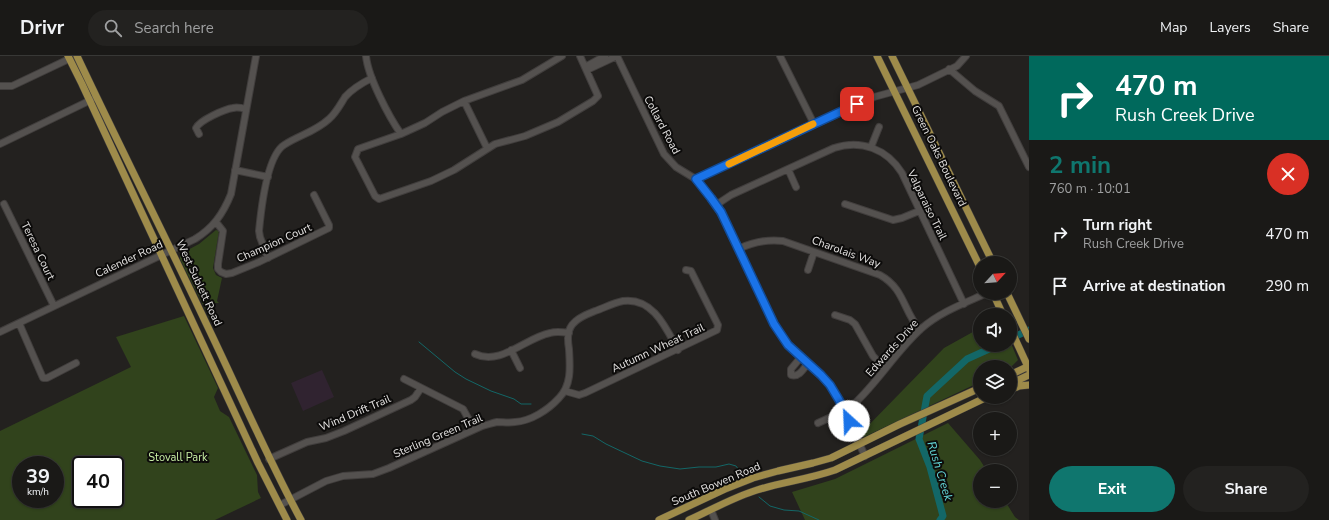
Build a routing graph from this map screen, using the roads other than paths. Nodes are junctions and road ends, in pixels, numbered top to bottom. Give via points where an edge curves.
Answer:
1 (77, 56) edge
2 (256, 56) edge
3 (366, 56) edge
4 (562, 56) edge
5 (580, 56) edge
6 (605, 56) edge
7 (617, 56) edge
8 (780, 56) edge
9 (878, 56) edge
10 (892, 56) edge
11 (966, 56) edge
12 (68, 57) edge
13 (586, 68) junction
14 (949, 69) junction
15 (372, 78) junction
16 (0, 86) edge
17 (908, 88) junction
18 (895, 91) junction
19 (93, 99) junction
20 (464, 101) junction
21 (246, 109) junction
22 (814, 124) junction
23 (879, 127) dead end
24 (199, 134) dead end
25 (401, 134) junction
26 (0, 144) edge
27 (871, 147) junction
28 (487, 148) junction
29 (1029, 167) edge
30 (788, 169) junction
31 (235, 170) junction
32 (268, 177) junction
33 (696, 179) junction
34 (796, 187) dead end
35 (314, 195) dead end
36 (4, 204) dead end
37 (845, 204) dead end
38 (716, 205) junction
39 (919, 211) junction
40 (216, 222) junction
41 (738, 249) junction
42 (172, 250) junction
43 (814, 252) junction
44 (161, 256) junction
45 (975, 256) edge
46 (990, 256) edge
47 (268, 258) junction
48 (686, 270) dead end
49 (808, 270) dead end
50 (973, 300) edge
51 (1010, 300) edge
52 (964, 304) junction
53 (54, 306) junction
54 (835, 315) dead end
55 (19, 323) junction
56 (920, 330) junction
57 (0, 332) edge
58 (569, 333) junction
59 (1029, 339) edge
60 (1017, 343) edge
61 (511, 350) junction
62 (678, 350) junction
63 (475, 354) dead end
64 (801, 357) junction
65 (76, 363) dead end
66 (808, 363) junction
67 (1029, 367) edge
68 (520, 368) dead end
69 (885, 369) junction
70 (1017, 372) edge
71 (1029, 375) edge
72 (404, 379) dead end
73 (1017, 381) edge
74 (1029, 385) edge
75 (1017, 387) edge
76 (421, 388) junction
77 (565, 391) junction
78 (973, 391) edge
79 (964, 395) junction
80 (973, 404) edge
81 (969, 406) junction
82 (844, 411) junction
83 (818, 423) dead end
84 (474, 429) junction
85 (860, 445) junction
86 (865, 456) junction
87 (269, 459) junction
88 (290, 500) junction
89 (280, 505) junction
90 (711, 510) junction
91 (287, 520) edge
92 (301, 520) edge
93 (659, 520) edge
94 (689, 520) edge
95 (715, 520) edge

1 - 19 main road, West Sublett Road
2 - 21 street, Calender Road
3 - 15 street
4 - 20 street via 522,80
5 - 13 street
6 - 13 street
7 - 13 street
7 - 33 street, Collard Road via 667,158 678,169
8 - 22 street
9 - 18 main road, Green Oaks Boulevard
10 - 17 main road
11 - 14 street via 960,64
12 - 16 street via 12,86
12 - 19 main road, West Sublett Road
13 - 28 street via 598,96 593,101 558,122
14 - 17 street
14 - 29 street via 975,91 999,106
15 - 25 street
15 - 32 street via 350,92 335,114 323,125 278,150 271,163
17 - 18 street
17 - 46 main road
18 - 22 street via 874,97
18 - 45 main road, Green Oaks Boulevard
19 - 26 street
19 - 42 main road, West Sublett Road
19 - 44 main road, West Sublett Road
20 - 25 street
20 - 28 street
21 - 24 street via 229,109 200,122 196,128
21 - 31 street, Calender Road
22 - 33 street
23 - 27 street
25 - 28 street via 358,149 355,156 378,199 431,181 454,170
27 - 30 street, Valparaiso Trail via 843,145
27 - 39 street, Valparaiso Trail via 895,163
30 - 34 street
30 - 38 street, Valparaiso Trail
31 - 32 street
31 - 40 street, Calender Road via 231,194
32 - 47 street via 259,231
33 - 38 street, Collard Road
35 - 47 street, Champion Court via 329,228
36 - 53 street, Teresa Court
37 - 39 street via 893,220
38 - 41 street, Collard Road
39 - 52 street, Valparaiso Trail
40 - 42 street, Calender Road via 204,234
40 - 47 street, Champion Court via 223,230 218,264 220,272 232,273
41 - 43 street, Charolais Way via 754,242 773,240 789,242
41 - 64 street, Collard Road via 774,324 788,345
42 - 44 street, Calender Road
42 - 87 main road, West Sublett Road
43 - 49 street
43 - 56 street, Charolais Way via 889,280
44 - 53 street, Calender Road
44 - 89 main road, West Sublett Road
48 - 62 street, Autumn Wheat Trail via 692,271 718,325 714,332
50 - 52 street, Edwards Drive
51 - 59 main road
52 - 56 street, Edwards Drive via 937,317
53 - 55 street, Calender Road
54 - 69 street via 855,324 872,356
55 - 57 street, Calender Road
55 - 65 street via 43,378
56 - 69 street, Edwards Drive
58 - 61 street via 551,333
58 - 62 street via 572,325 585,316 614,303 631,301 645,304 657,314
58 - 77 street, Sterling Green Trail via 570,371
60 - 67 main road
61 - 63 street via 489,358
61 - 68 street
62 - 77 street, Autumn Wheat Trail via 585,393 579,395
64 - 66 street, Collard Road
64 - 66 street via 791,369 791,375 797,376
66 - 82 street, Collard Road via 830,385
67 - 70 main road
69 - 82 street, Edwards Drive via 857,402
71 - 73 main road
72 - 76 street
74 - 75 main road
76 - 84 street via 463,409
76 - 87 street, Wind Drift Trail via 411,400 344,431 307,442
77 - 84 street, Sterling Green Trail via 548,409 528,420 496,422
78 - 79 main road, South Bowen Road
79 - 81 main road
79 - 85 main road, South Bowen Road
80 - 81 main road, South Bowen Road
81 - 86 main road, South Bowen Road
82 - 83 street, Edwards Drive
82 - 85 street, Collard Road
84 - 88 street, Sterling Green Trail via 389,468 372,474 333,478
85 - 86 street, Collard Road
85 - 93 main road, South Bowen Road via 823,461 771,472 744,481
86 - 90 main road, South Bowen Road via 835,470 755,490
87 - 88 main road, West Sublett Road
88 - 89 street, Sterling Green Trail
88 - 92 main road, West Sublett Road
89 - 91 main road, West Sublett Road
90 - 94 main road, South Bowen Road
90 - 95 street

